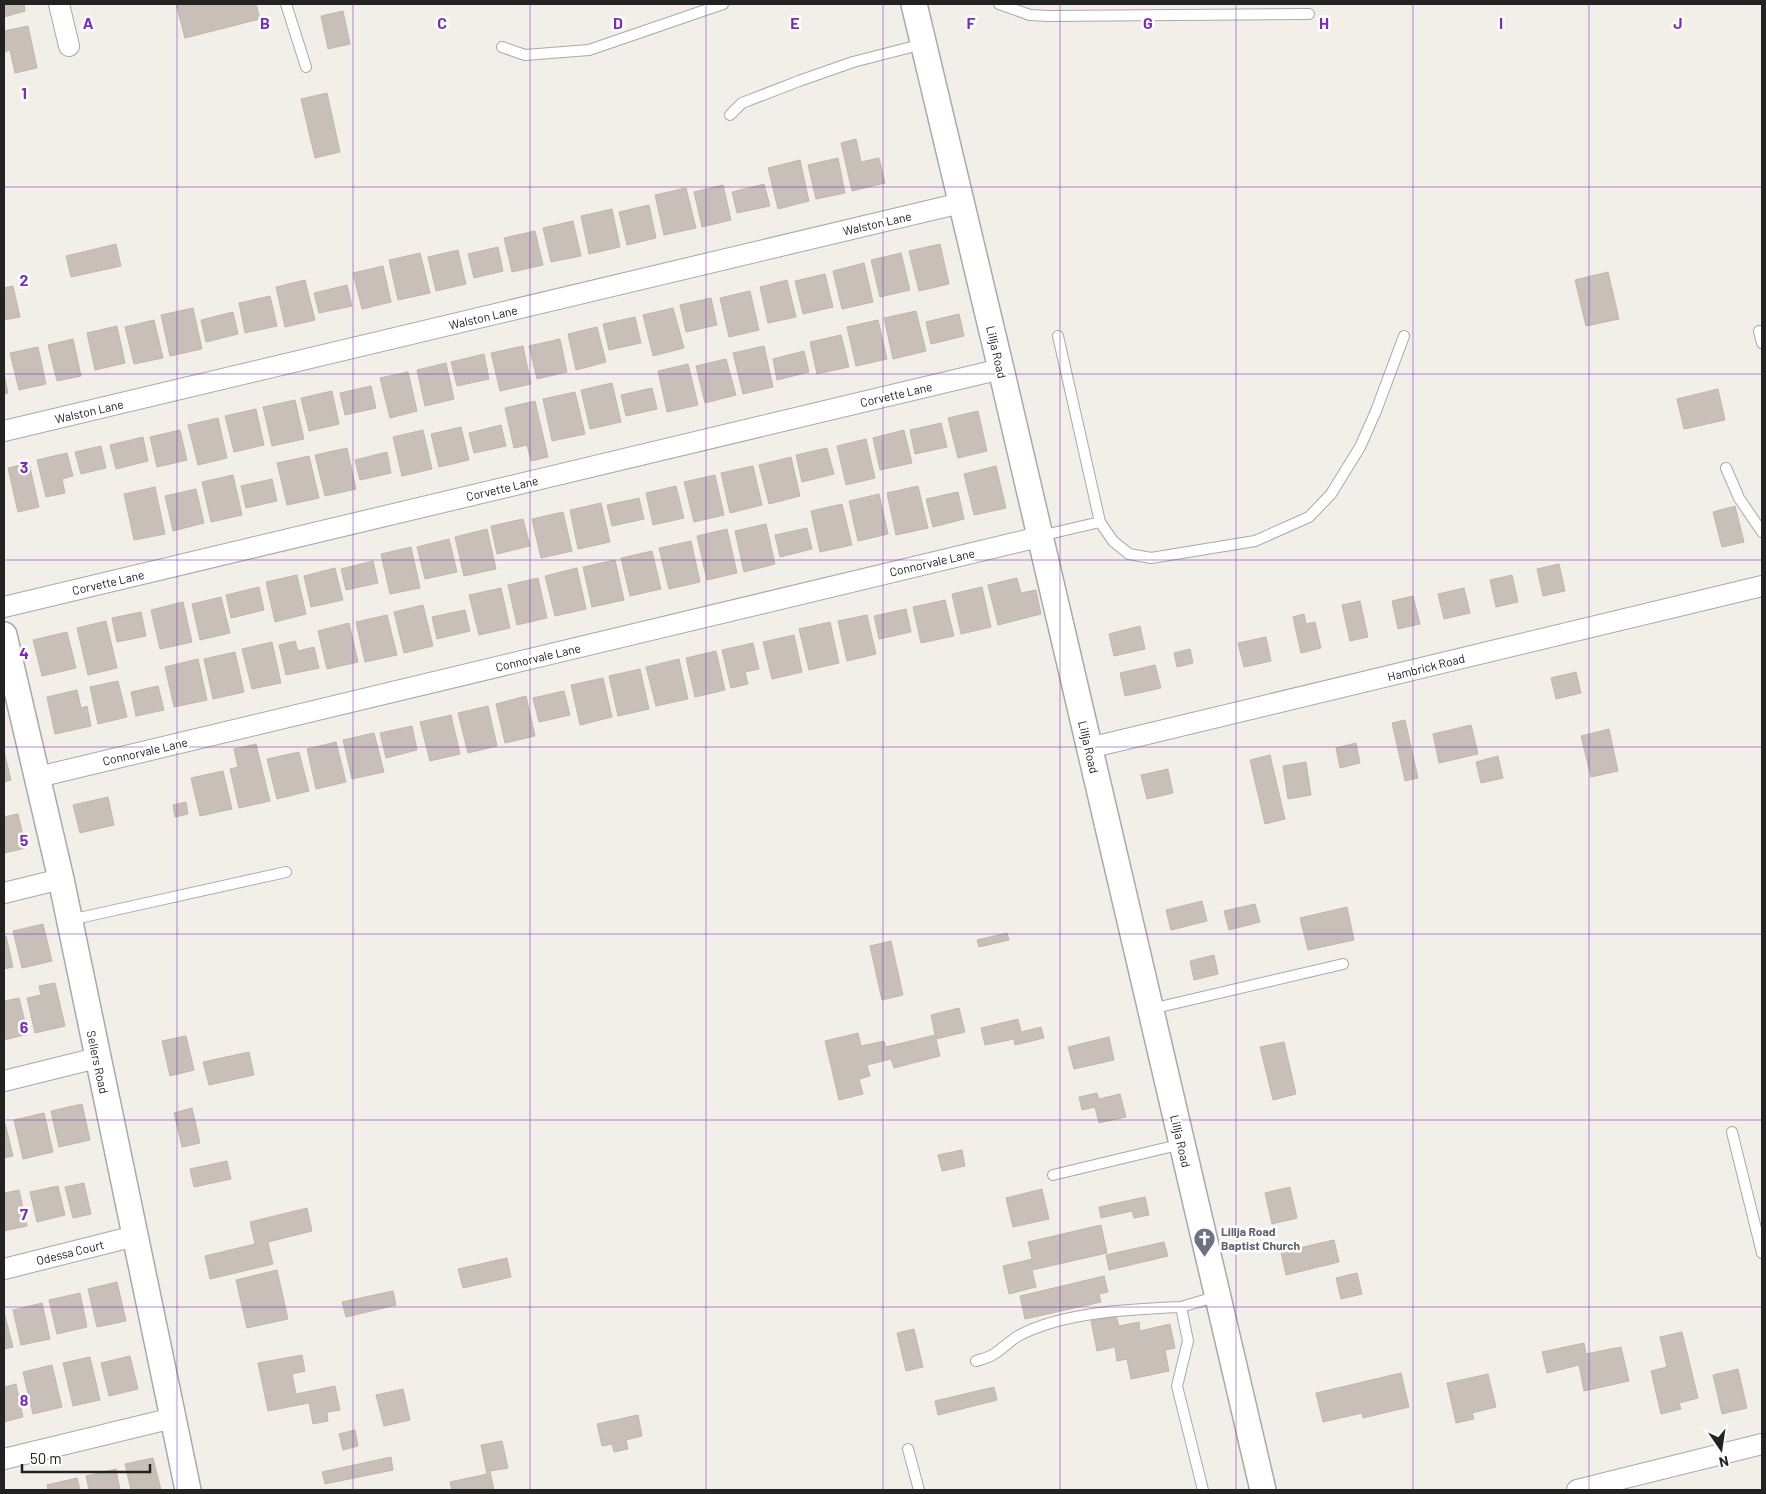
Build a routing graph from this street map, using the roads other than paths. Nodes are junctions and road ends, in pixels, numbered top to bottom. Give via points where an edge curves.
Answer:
1 (59, 4) edge
2 (286, 4) edge
3 (723, 4) edge
4 (914, 4) edge
5 (999, 4) edge
6 (1309, 14) dead end
7 (923, 44) junction
8 (69, 46) dead end
9 (502, 46) dead end
10 (306, 66) dead end
11 (730, 115) dead end
12 (961, 203) junction
13 (1759, 331) dead end
14 (1058, 336) dead end
15 (1404, 336) dead end
16 (1762, 343) edge
17 (1001, 369) junction
18 (4, 431) edge
19 (1726, 468) dead end
20 (1100, 522) junction
21 (1762, 532) edge
22 (1039, 537) junction
23 (1762, 586) edge
24 (4, 607) edge
25 (4, 635) edge
26 (12, 704) edge
27 (1089, 748) junction
28 (38, 777) junction
29 (286, 872) dead end
30 (61, 879) junction
31 (4, 893) edge
32 (69, 920) junction
33 (1344, 964) dead end
34 (1150, 1009) junction
35 (97, 1058) junction
36 (4, 1081) edge
37 (1732, 1132) dead end
38 (1182, 1144) junction
39 (1053, 1175) dead end
40 (135, 1236) junction
41 (1762, 1253) edge
42 (4, 1269) edge
43 (1218, 1296) junction
44 (1181, 1307) junction
45 (976, 1361) dead end
46 (173, 1418) junction
47 (1762, 1444) edge
48 (908, 1449) dead end
49 (4, 1459) edge
50 (188, 1490) edge
51 (919, 1490) edge
52 (1203, 1490) edge
53 (1263, 1490) edge
54 (1577, 1490) edge

1 - 8 street
2 - 10 lane
3 - 9 lane via 589,50 525,55
4 - 7 street, Lillja Road
5 - 6 lane via 1030,15 1050,16
7 - 11 lane via 853,62 799,81 742,103
7 - 12 street, Lillja Road
12 - 17 street, Lillja Road
12 - 18 street, Walston Lane
13 - 16 lane
14 - 20 lane
15 - 20 lane via 1360,448 1331,494 1309,517 1255,541 1151,558 1130,554 1113,541
17 - 22 street, Lillja Road
17 - 24 street, Corvette Lane
19 - 21 lane via 1740,498
20 - 22 lane
22 - 27 street, Lillja Road
22 - 28 street, Connorvale Lane
23 - 27 street, Hambrick Road
25 - 26 street, Sellers Road
26 - 28 street, Sellers Road
27 - 34 street, Lillja Road
28 - 30 street, Sellers Road
29 - 32 lane
30 - 31 street
30 - 32 street, Sellers Road
32 - 35 street, Sellers Road
33 - 34 lane
34 - 38 street, Lillja Road
35 - 36 street
35 - 40 street, Sellers Road
37 - 41 lane
38 - 39 lane
38 - 43 street, Lillja Road
40 - 42 street, Odessa Court
40 - 46 street, Sellers Road
43 - 44 lane
43 - 53 street, Lillja Road
44 - 45 lane via 1132,1309 1045,1325 1018,1336 992,1355
44 - 52 lane via 1188,1341 1177,1386
46 - 49 street
46 - 50 street, Sellers Road
47 - 54 street
48 - 51 lane

